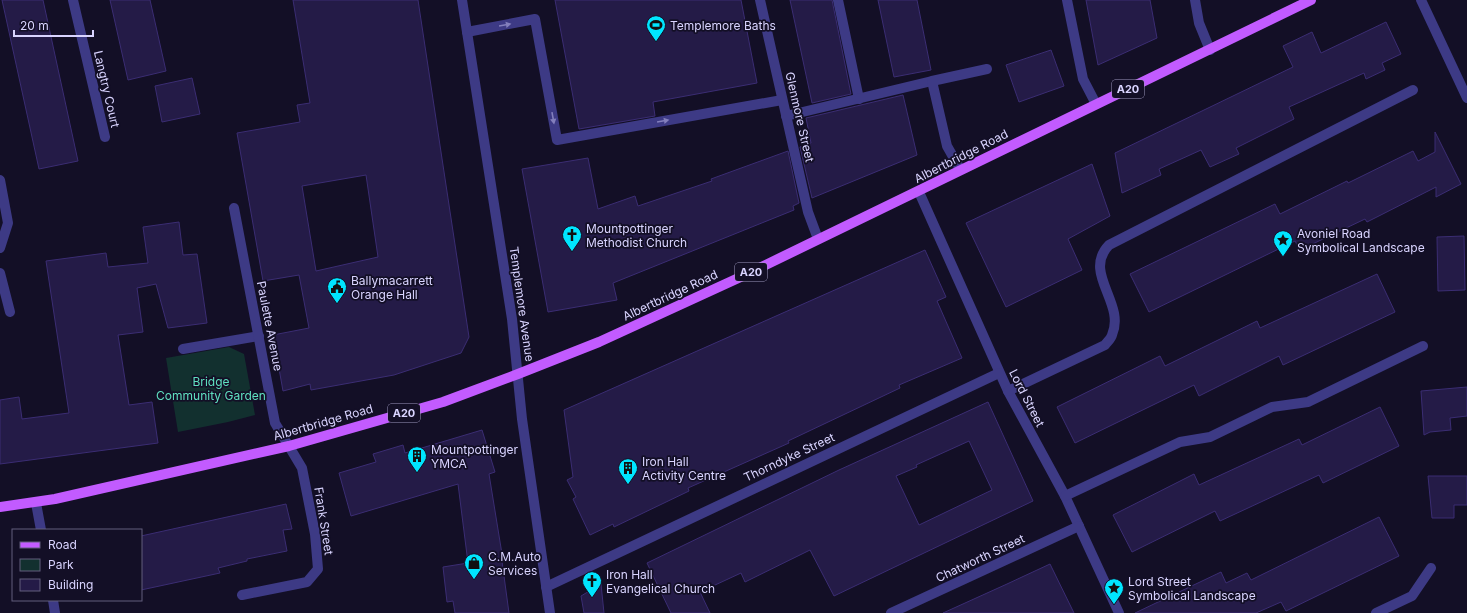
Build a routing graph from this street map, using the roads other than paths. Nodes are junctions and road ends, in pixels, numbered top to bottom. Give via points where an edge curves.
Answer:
1 (73, 0) edge
2 (462, 0) edge
3 (760, 0) edge
4 (838, 0) edge
5 (1067, 0) edge
6 (1195, 0) edge
7 (1311, 0) edge
8 (1421, 0) edge
9 (467, 32) junction
10 (1210, 50) junction
11 (987, 69) dead end
12 (932, 81) junction
13 (1413, 90) dead end
14 (1467, 98) edge
15 (859, 99) junction
16 (782, 100) junction
17 (1096, 104) junction
18 (786, 116) junction
19 (105, 137) dead end
20 (960, 169) junction
21 (0, 180) edge
22 (919, 192) junction
23 (234, 208) dead end
24 (818, 239) junction
25 (0, 248) edge
26 (0, 273) edge
27 (10, 312) dead end
28 (259, 336) junction
29 (1423, 346) dead end
30 (183, 349) dead end
31 (1000, 372) junction
32 (518, 374) junction
33 (1008, 391) junction
34 (289, 446) junction
35 (1065, 496) junction
36 (36, 503) junction
37 (0, 507) edge
38 (1079, 526) junction
39 (40, 529) edge
40 (1431, 568) dead end
41 (546, 587) junction
42 (242, 596) dead end
43 (53, 601) edge
44 (55, 613) edge
45 (550, 613) edge
46 (891, 613) edge
47 (1119, 613) edge
48 (1376, 613) edge

1 - 19 street, Langtry Court
2 - 9 street, Templemore Avenue
3 - 16 street, Glenmore Street
4 - 15 street
5 - 17 street via 1083,79
6 - 10 street via 1199,23
7 - 10 main road, Albertbridge Road / A20
8 - 14 street
9 -> 16 street via 535,20 557,140
9 - 32 street, Templemore Avenue via 511,313
10 - 17 main road, Albertbridge Road / A20
11 - 12 street
12 - 15 street
12 - 20 street via 947,146
13 - 33 street via 1109,245 1102,252 1099,263 1115,321 1112,335 1105,345
15 - 18 street
16 - 18 street, Glenmore Street
17 - 20 main road, Albertbridge Road / A20
18 - 24 street, Glenmore Street via 808,212
20 - 22 main road, Albertbridge Road / A20
21 - 25 street via 8,223
22 - 24 main road, Albertbridge Road / A20
22 - 31 street, Lord Street
23 - 28 street, Paulette Avenue
24 - 32 main road, Albertbridge Road / A20 via 599,342
26 - 27 street
28 - 30 street
28 - 34 street, Paulette Avenue via 275,423
29 - 35 street via 1308,402 1272,408 1210,437 1180,442
31 - 33 street, Lord Street
31 - 41 street, Thorndyke Street
32 - 34 main road, Albertbridge Road / A20 via 443,402
32 - 41 street, Templemore Avenue
33 - 35 street, Lord Street
34 - 36 main road, Albertbridge Road / A20
34 - 42 street, Frank Street via 302,468 315,534 318,569 308,582
35 - 38 street, Lord Street
36 - 37 main road, Albertbridge Road / A20
36 - 39 street
38 - 46 street, Chatworth Street
38 - 47 street, Lord Street
40 - 48 street via 1412,596
41 - 45 street, Templemore Avenue
43 - 44 street

